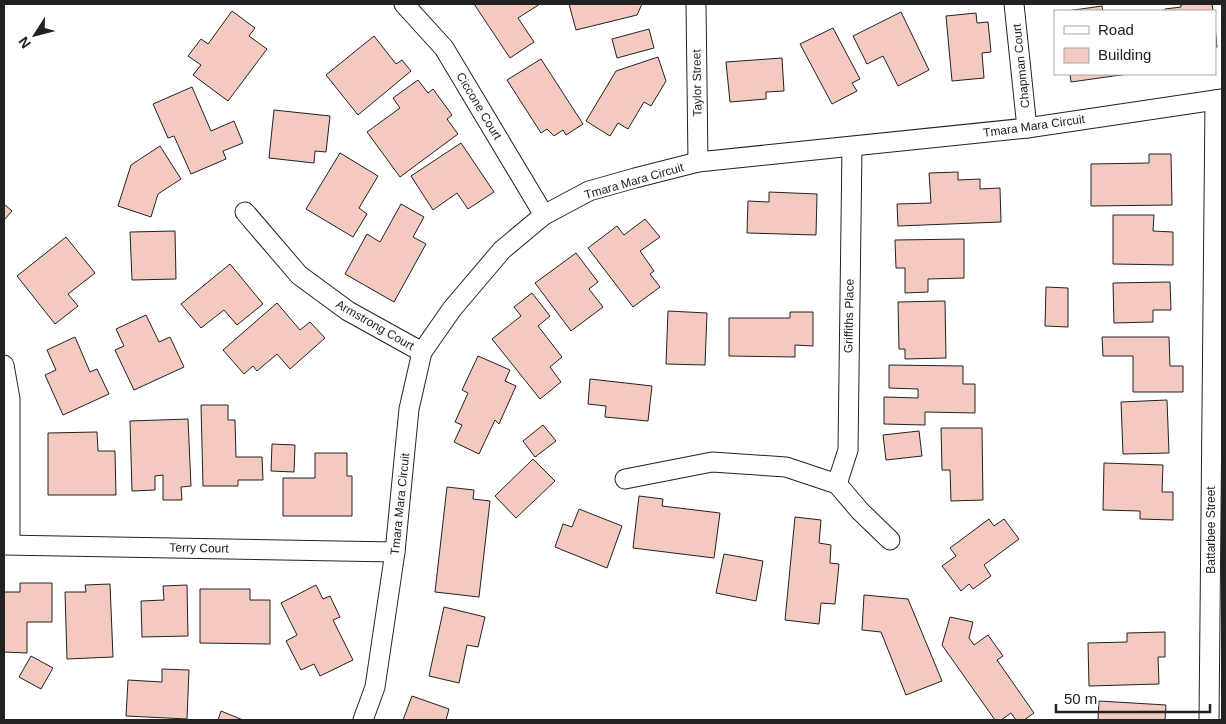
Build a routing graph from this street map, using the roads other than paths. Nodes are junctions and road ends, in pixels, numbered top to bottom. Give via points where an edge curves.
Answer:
1 (404, 4) edge
2 (696, 4) edge
3 (1014, 4) edge
4 (1219, 100) edge
5 (1027, 128) junction
6 (852, 147) junction
7 (698, 162) junction
8 (245, 212) dead end
9 (544, 215) junction
10 (422, 352) junction
11 (4, 365) edge
12 (625, 479) dead end
13 (837, 484) junction
14 (890, 540) dead end
15 (7, 545) edge
16 (395, 552) junction
17 (364, 720) edge
18 (1209, 720) edge

1 - 9 street, Ciccone Court via 444,48
2 - 7 street, Taylor Street
3 - 5 street, Chapman Court
4 - 5 street, Tmara Mara Circuit
4 - 18 street, Battarbee Street
5 - 6 street, Tmara Mara Circuit
6 - 7 street, Tmara Mara Circuit
6 - 13 street, Griffiths Place via 848,450
7 - 9 street, Tmara Mara Circuit via 589,192
8 - 10 street, Armstrong Court via 299,276 348,311
9 - 10 street, Tmara Mara Circuit via 502,250 452,309
10 - 16 street, Tmara Mara Circuit via 409,409
11 - 15 street via 10,399
12 - 13 street via 712,462 786,467
13 - 14 street
15 - 16 street, Terry Court
16 - 17 street, Tmara Mara Circuit via 375,687

